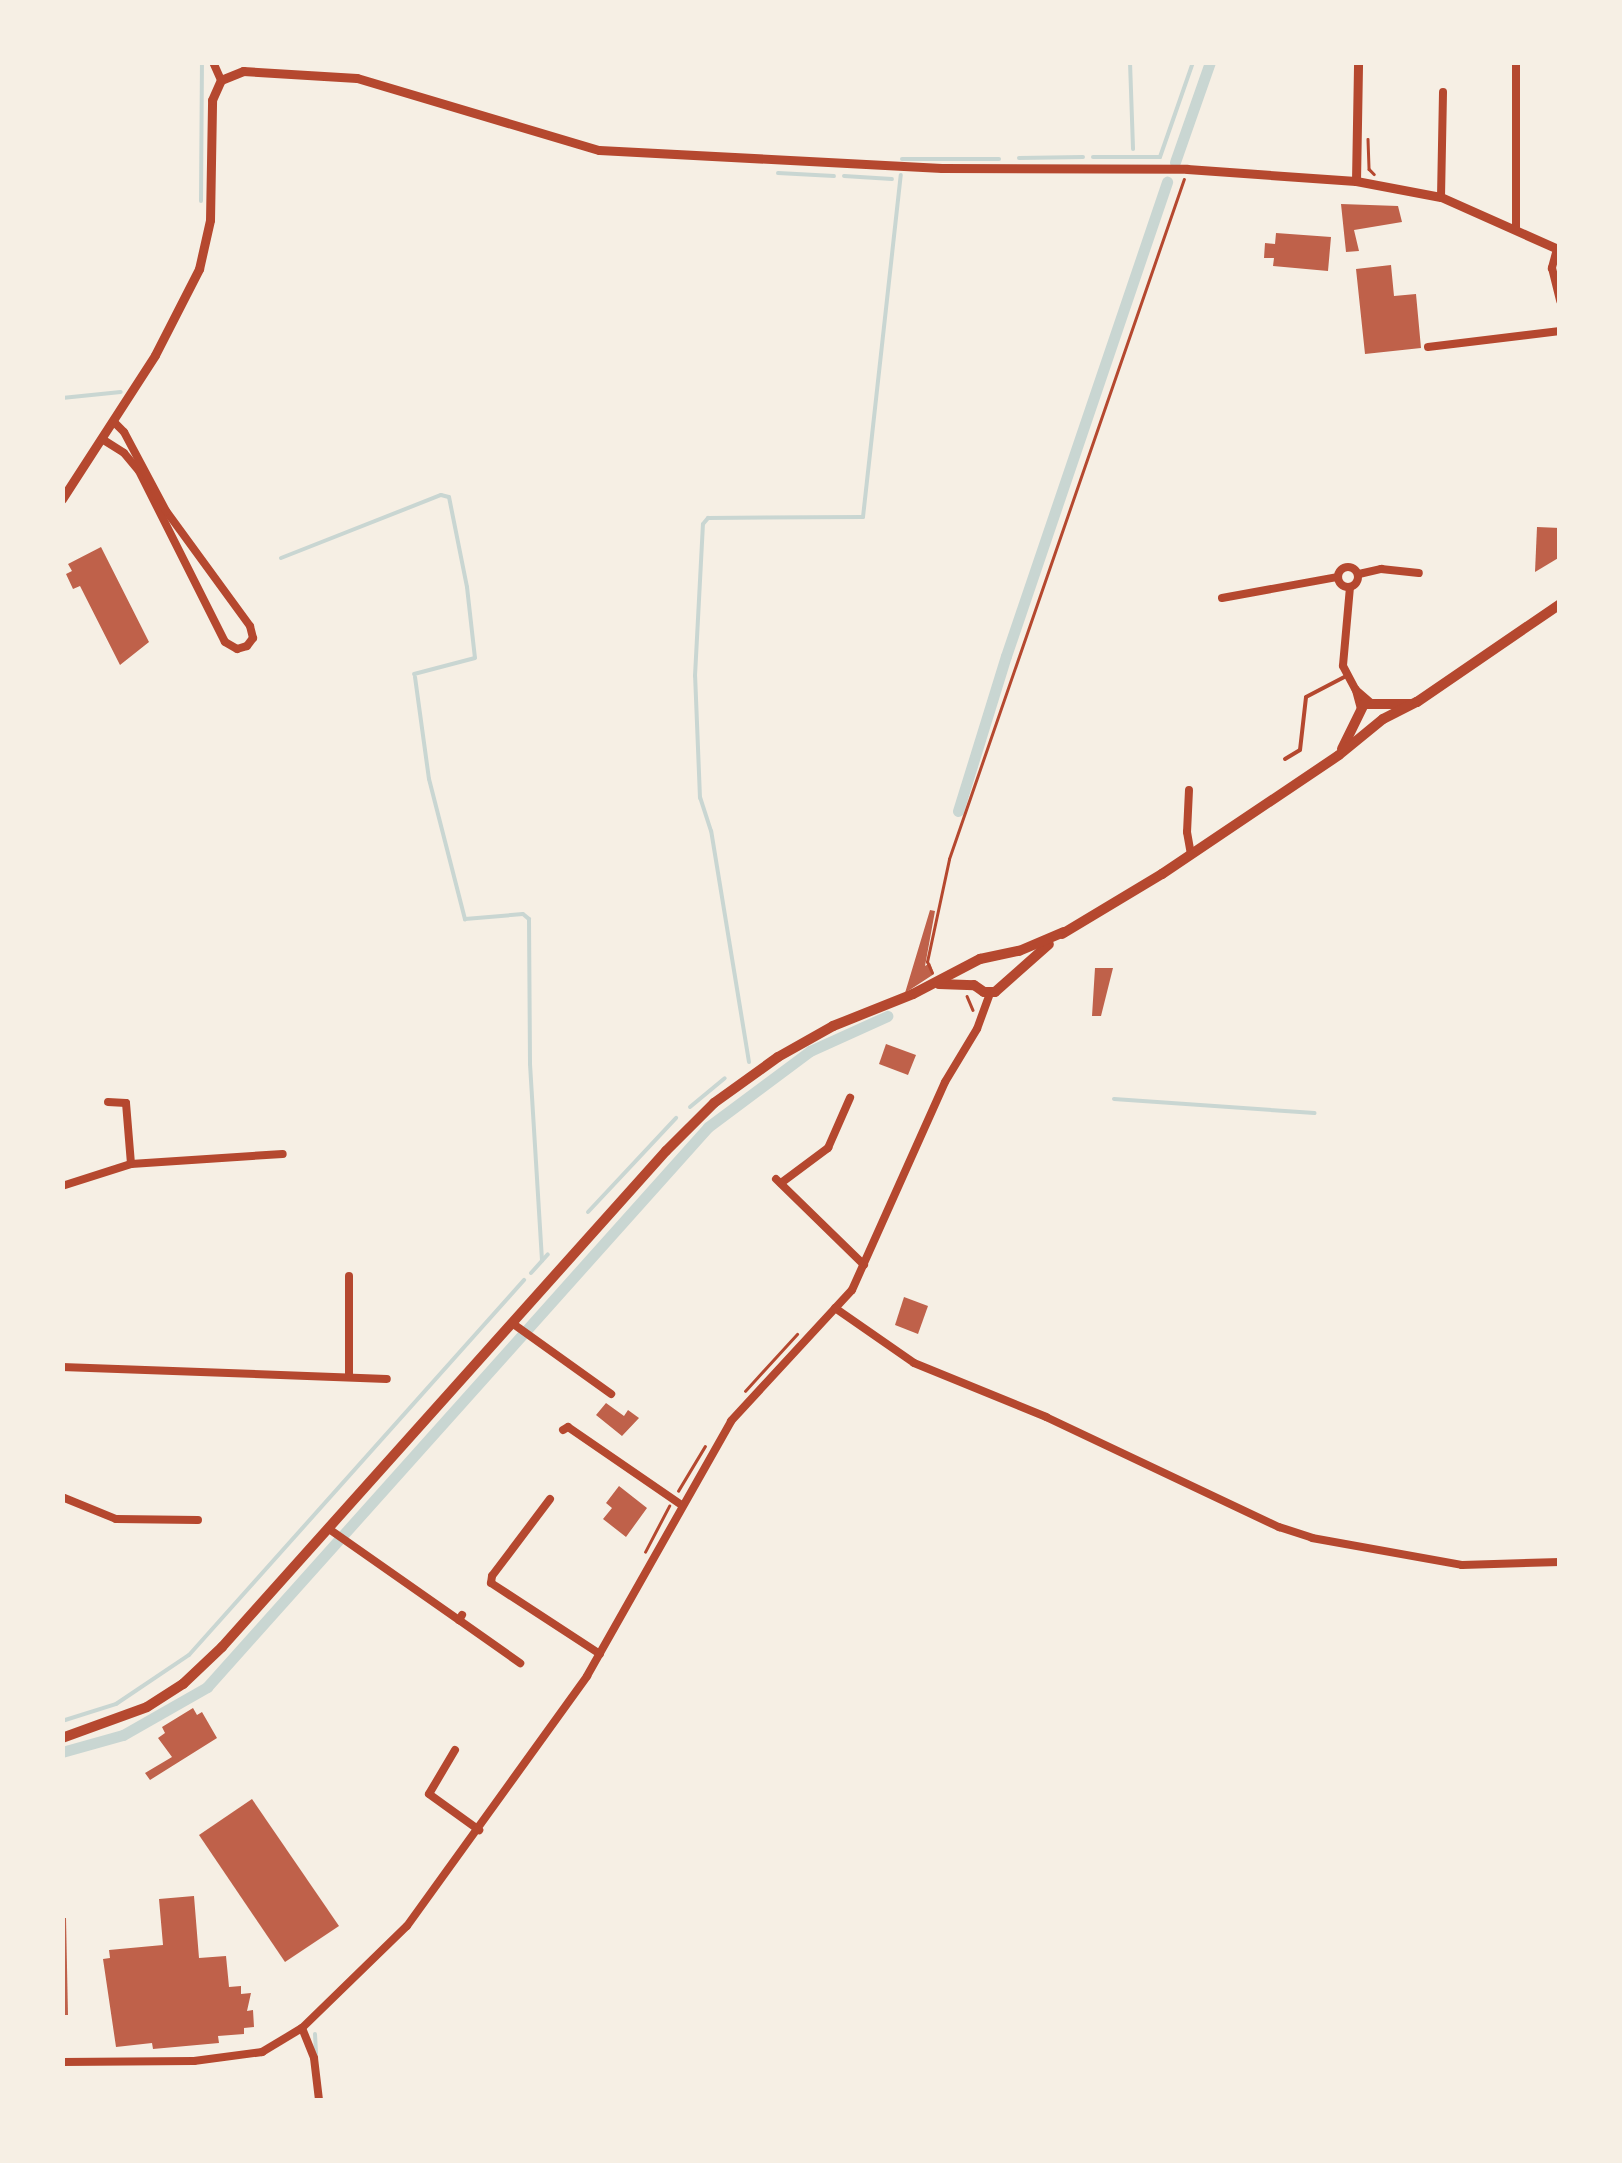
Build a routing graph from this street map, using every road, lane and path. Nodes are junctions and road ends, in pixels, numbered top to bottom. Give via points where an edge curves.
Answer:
1 (212, 62) edge
2 (1358, 62) edge
3 (1516, 62) edge
4 (221, 80) junction
5 (1443, 92) dead end
6 (1366, 130) dead end
7 (1184, 178) dead end
8 (1356, 181) junction
9 (1379, 185) junction
10 (1442, 197) junction
11 (1516, 230) junction
12 (1558, 250) edge
13 (1560, 301) edge
14 (1560, 331) edge
15 (1428, 347) dead end
16 (114, 422) junction
17 (102, 439) junction
18 (62, 500) edge
19 (1419, 573) dead end
20 (1358, 574) junction
21 (1338, 577) junction
22 (1350, 587) junction
23 (1222, 598) dead end
24 (1560, 604) edge
25 (1348, 675) junction
26 (1418, 702) junction
27 (1367, 707) junction
28 (1378, 723) junction
29 (1339, 755) junction
30 (1284, 760) dead end
31 (1188, 790) dead end
32 (1191, 854) junction
33 (1064, 932) junction
34 (998, 958) junction
35 (976, 962) junction
36 (1008, 976) junction
37 (933, 984) junction
38 (974, 984) junction
39 (990, 993) junction
40 (850, 1098) dead end
41 (108, 1102) dead end
42 (283, 1154) dead end
43 (131, 1164) junction
44 (62, 1186) edge
45 (864, 1265) junction
46 (350, 1276) dead end
47 (835, 1308) junction
48 (517, 1327) junction
49 (803, 1328) dead end
50 (62, 1367) edge
51 (349, 1377) junction
52 (386, 1378) dead end
53 (611, 1394) dead end
54 (740, 1396) dead end
55 (563, 1430) dead end
56 (706, 1444) dead end
57 (62, 1498) edge
58 (550, 1499) dead end
59 (676, 1502) junction
60 (198, 1520) dead end
61 (333, 1531) junction
62 (640, 1561) dead end
63 (1560, 1562) edge
64 (600, 1654) junction
65 (520, 1662) dead end
66 (62, 1738) edge
67 (455, 1750) dead end
68 (479, 1830) junction
69 (302, 2028) junction
70 (62, 2062) edge
71 (319, 2100) edge

1 - 4 street
2 - 8 street
3 - 11 street
4 - 8 street via 255,70 357,78 599,150 942,168 1188,168
4 - 16 street via 212,100 204,254
5 - 10 street
6 - 9 path via 1369,169
7 - 37 path via 949,859 927,962
8 - 9 street
9 - 10 street
10 - 11 street
11 - 12 street
12 - 13 street via 1552,268
14 - 15 street
16 - 17 street
16 - 17 street via 166,511 250,626 247,646 225,642 139,470
17 - 18 street
19 - 20 street
20 - 21 street via 1345,566
20 - 22 street
21 - 22 street
21 - 23 street
22 - 25 street via 1343,660
24 - 26 main road
25 - 27 street
25 - 30 lane via 1306,697 1300,750
26 - 27 main road
26 - 28 main road
27 - 28 main road via 1363,723
27 - 28 main road via 1384,710
27 - 29 main road
28 - 29 main road
29 - 32 main road
31 - 32 street
32 - 33 main road
33 - 34 main road
33 - 36 main road
34 - 35 main road
34 - 36 main road
35 - 37 main road
35 - 38 main road
36 - 39 main road
37 - 38 main road
37 - 48 main road via 815,1035 714,1104
38 - 39 main road
39 - 45 street
40 - 45 street via 828,1148 779,1181
41 - 43 street via 126,1102
42 - 43 street
43 - 44 street
45 - 47 street
46 - 51 street
47 - 59 street via 731,1421
47 - 63 street via 914,1363 1312,1538 1462,1565
48 - 53 street
48 - 61 main road
49 - 54 path
50 - 51 street
51 - 52 street
55 - 59 street via 568,1427
56 - 59 path
57 - 60 street via 116,1519
58 - 64 street via 491,1580
59 - 62 path
59 - 64 street
61 - 65 street
61 - 66 main road via 182,1684 125,1718
64 - 68 street
67 - 68 street via 429,1794
68 - 69 street via 407,1926
69 - 70 street via 247,2056
69 - 71 street

